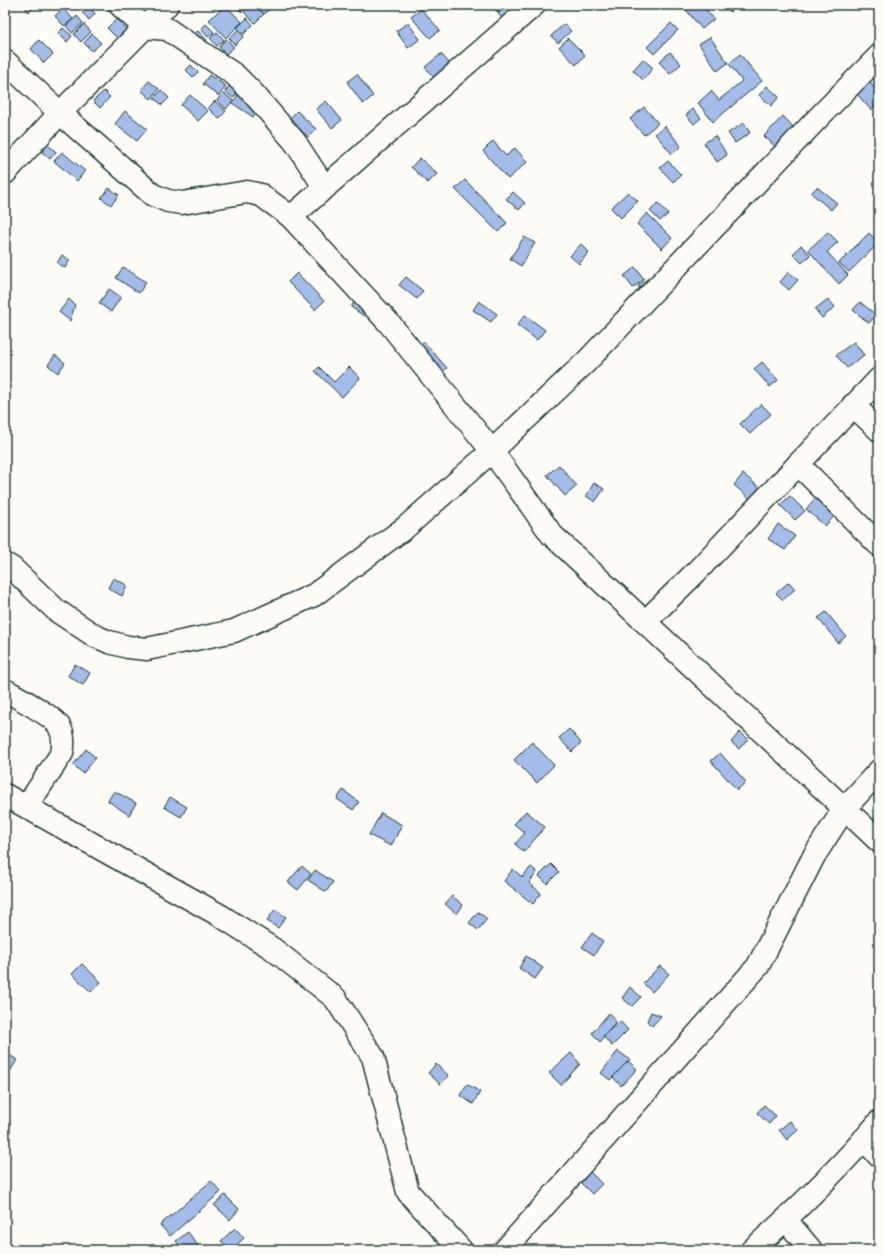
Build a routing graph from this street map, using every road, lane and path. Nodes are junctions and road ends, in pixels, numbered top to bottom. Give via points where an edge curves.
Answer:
1 (120, 5) edge
2 (166, 5) edge
3 (534, 5) edge
4 (144, 27) junction
5 (879, 56) edge
6 (5, 61) edge
7 (60, 113) junction
8 (5, 173) edge
9 (325, 188) junction
10 (291, 217) junction
11 (879, 379) edge
12 (853, 405) junction
13 (879, 430) edge
14 (492, 451) junction
15 (798, 464) junction
16 (879, 545) edge
17 (7, 571) edge
18 (645, 622) junction
19 (5, 690) edge
20 (879, 771) edge
21 (5, 795) edge
22 (27, 806) junction
23 (844, 809) junction
24 (879, 841) edge
25 (879, 1122) edge
26 (864, 1139) junction
27 (879, 1156) edge
28 (786, 1220) junction
29 (461, 1250) edge
30 (505, 1250) edge
31 (752, 1250) edge
32 (811, 1250) edge

1 - 4 street
2 - 4 street
3 - 9 street
4 - 7 street
4 - 9 street via 167,29 235,75 295,142
5 - 14 street via 586,362
6 - 7 street
7 - 8 street
7 - 10 street via 153,195 182,203 247,192 261,195
9 - 10 street
10 - 14 street via 389,323
11 - 12 street
12 - 13 street
12 - 15 street
14 - 17 street via 406,527 314,595 234,630 147,649 128,647 95,636 57,611
14 - 18 street via 552,535
15 - 16 street
15 - 18 street
18 - 23 street
19 - 22 street via 52,718 63,734 62,753
20 - 23 street
21 - 22 street
22 - 29 street via 221,916 274,949 335,998 373,1057 408,1192
23 - 24 street
23 - 30 street via 814,856 758,966
25 - 26 street
26 - 27 street
26 - 28 street
28 - 31 street
28 - 32 street

